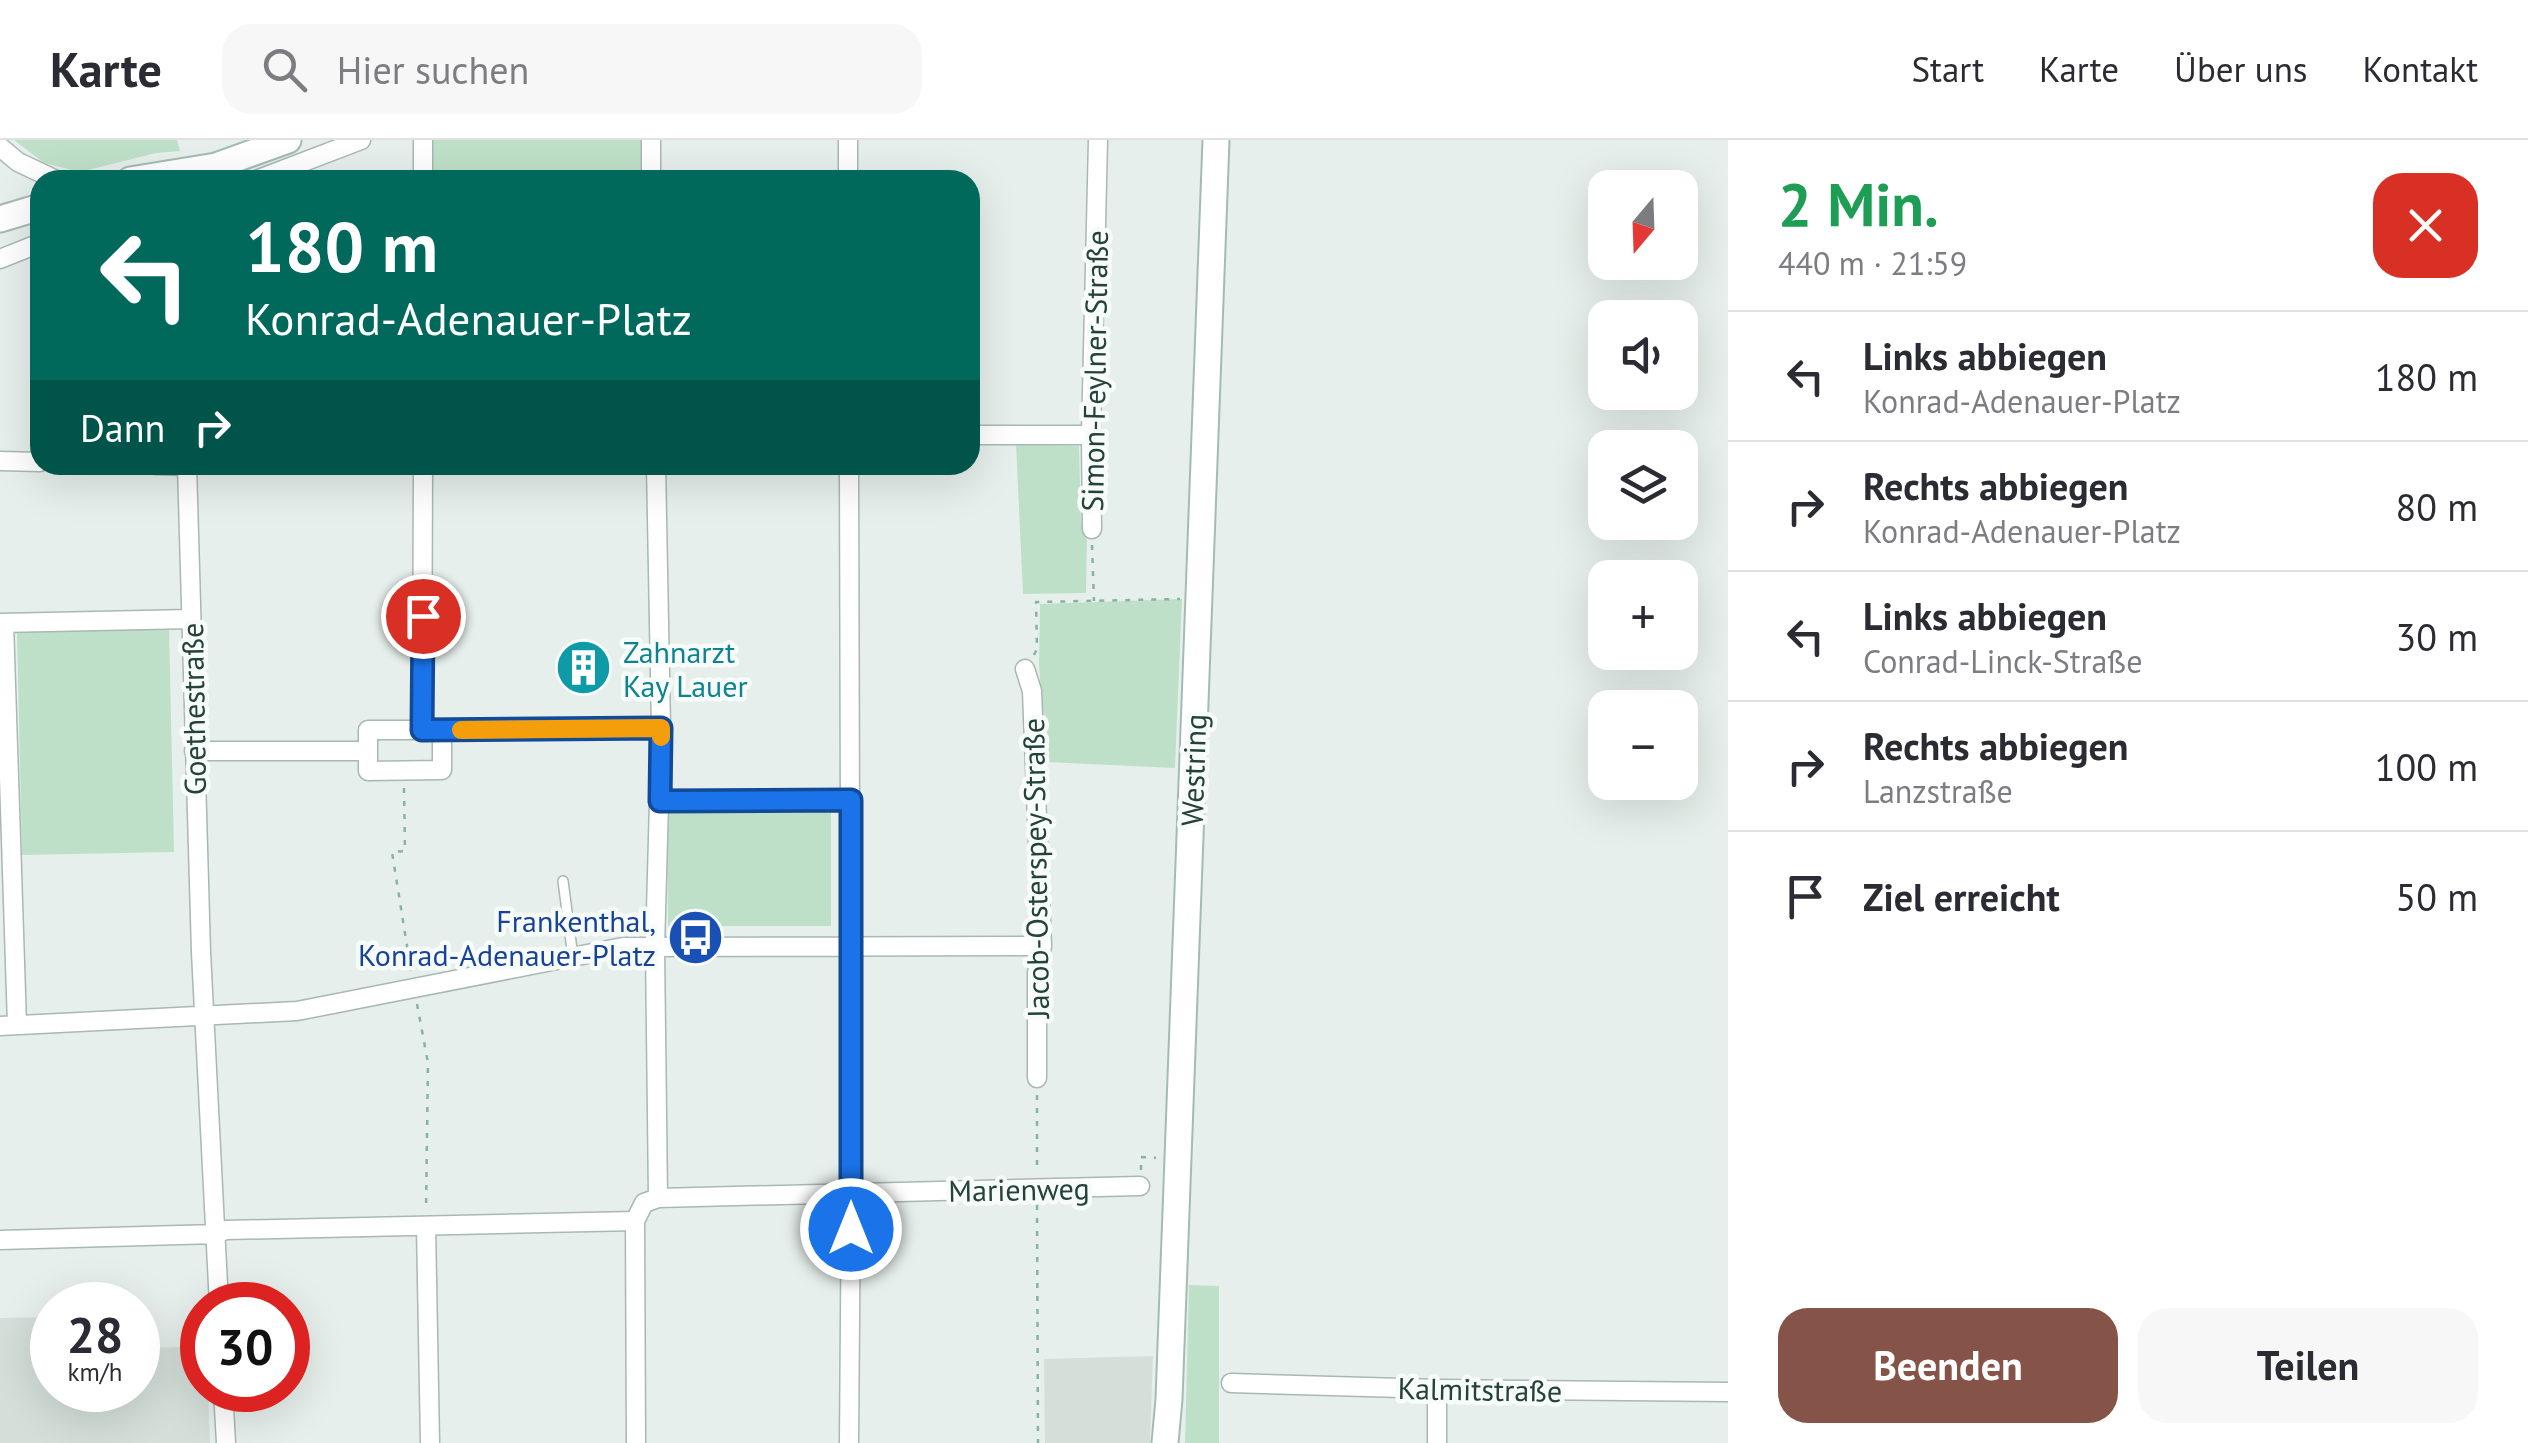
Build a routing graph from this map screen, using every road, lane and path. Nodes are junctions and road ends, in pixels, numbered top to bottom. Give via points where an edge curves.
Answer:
1 (361, 140) edge
2 (422, 140) edge
3 (651, 140) edge
4 (848, 140) edge
5 (1098, 140) edge
6 (1216, 140) edge
7 (277, 144) edge
8 (0, 147) edge
9 (35, 170) edge
10 (199, 170) edge
11 (260, 170) edge
12 (280, 170) edge
13 (423, 170) edge
14 (651, 170) edge
15 (848, 170) edge
16 (30, 210) edge
17 (0, 219) edge
18 (30, 247) edge
19 (0, 258) edge
20 (980, 435) edge
21 (1091, 435) junction
22 (0, 461) edge
23 (30, 462) edge
24 (187, 475) edge
25 (423, 475) edge
26 (656, 475) edge
27 (850, 475) edge
28 (1092, 529) joint
29 (1186, 599) dead end
30 (1094, 601) junction
31 (191, 618) junction
32 (2, 623) edge
33 (1025, 669) joint
34 (661, 728) junction
35 (422, 730) junction
36 (442, 730) junction
37 (368, 751) junction
38 (194, 752) junction
39 (403, 770) junction
40 (851, 800) junction
41 (660, 801) junction
42 (564, 882) dead end
43 (1042, 946) junction
44 (851, 947) junction
45 (655, 948) junction
46 (573, 957) junction
47 (414, 988) junction
48 (205, 1017) junction
49 (9, 1025) edge
50 (1037, 1078) joint
51 (1165, 1158) dead end
52 (1140, 1186) joint
53 (1037, 1189) junction
54 (851, 1194) junction
55 (658, 1198) junction
56 (635, 1221) junction
57 (426, 1226) junction
58 (216, 1234) junction
59 (0, 1240) edge
60 (218, 1282) edge
61 (1232, 1383) dead end
62 (1437, 1389) junction
63 (1728, 1392) edge
64 (224, 1412) edge
65 (226, 1443) edge
66 (430, 1443) edge
67 (636, 1443) edge
68 (849, 1443) edge
69 (1038, 1443) edge
70 (1168, 1443) edge
71 (1436, 1443) edge

1 - 12 street
2 - 13 street
3 - 14 street
4 - 15 street
5 - 21 street, Simon-Feylner-Straße
6 - 70 main road, Westring
7 - 10 main road
7 - 11 street
8 - 9 street
16 - 17 main road
18 - 19 street
20 - 21 street
21 - 28 street, Simon-Feylner-Straße
22 - 23 street
24 - 31 street, Goethestraße
25 - 35 street
26 - 34 street
27 - 40 street
28 - 30 path, Simon-Feylner-Straße
29 - 30 path
30 - 33 path via 1036,602 1037,649
31 - 32 street
31 - 38 street, Goethestraße
32 - 49 street
33 - 43 street, Jacob-Osterspey-Straße via 1032,691
34 - 36 street
34 - 41 street
35 - 36 street
35 - 37 street via 368,730
36 - 39 street via 442,770
37 - 38 street
37 - 39 street via 368,771
38 - 48 street, Goethestraße
39 - 47 path via 404,852 392,852
40 - 41 street
40 - 44 street
41 - 45 street
42 - 46 lane
43 - 44 street
43 - 50 street, Jacob-Osterspey-Straße
44 - 45 street
44 - 54 street
45 - 46 street
45 - 55 street
46 - 47 street
47 - 48 street via 297,1011
47 - 57 path via 428,1063
48 - 49 street
48 - 58 street, Goethestraße
50 - 53 path
51 - 52 path via 1142,1157
52 - 53 street, Marienweg
53 - 54 street, Marienweg
53 - 69 path
54 - 55 street, Marienweg
54 - 68 street
55 - 56 street via 644,1203
56 - 57 street
56 - 67 street
57 - 58 street
57 - 66 street
58 - 59 street
58 - 60 street, Goethestraße
61 - 62 street, Kalmitstraße
62 - 63 street, Kalmitstraße
62 - 71 street
64 - 65 street

